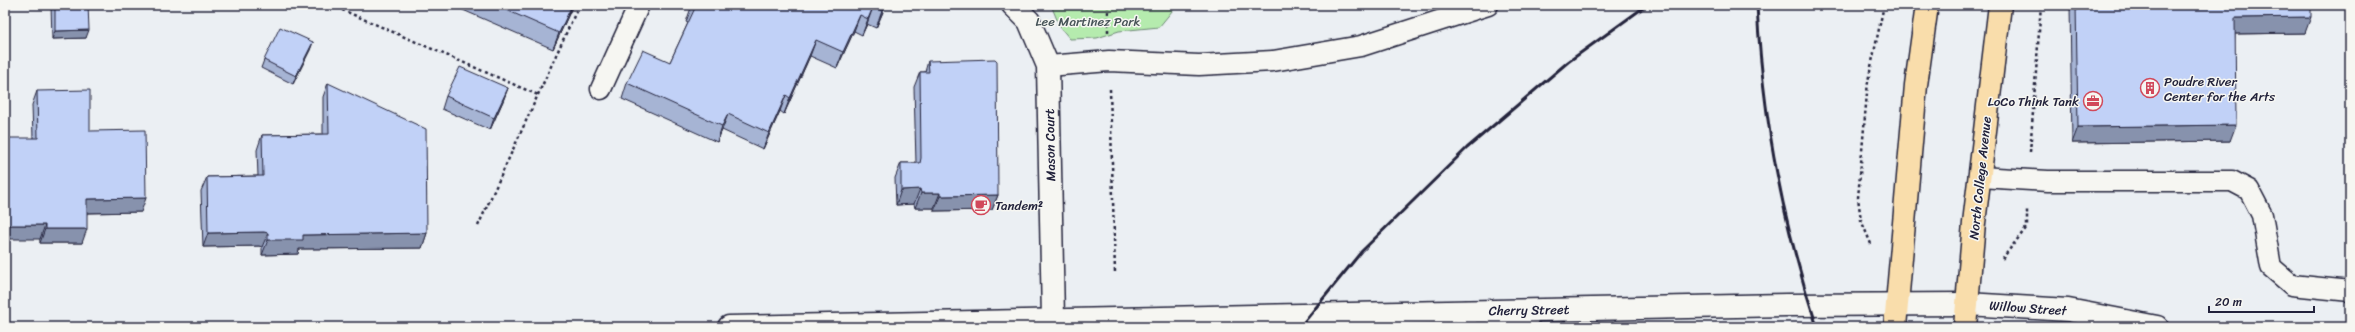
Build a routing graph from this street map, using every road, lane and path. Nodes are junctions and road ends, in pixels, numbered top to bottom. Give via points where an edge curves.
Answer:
1 (331, 5) edge
2 (579, 5) edge
3 (639, 5) edge
4 (1013, 5) edge
5 (1108, 5) edge
6 (1488, 5) edge
7 (1884, 5) edge
8 (1927, 5) edge
9 (2000, 5) edge
10 (1109, 61) junction
11 (1048, 66) junction
12 (600, 89) dead end
13 (538, 95) junction
14 (1980, 177) junction
15 (478, 226) dead end
16 (1873, 247) dead end
17 (1115, 274) dead end
18 (2350, 291) edge
19 (1897, 303) junction
20 (1967, 304) junction
21 (1472, 316) edge
22 (2110, 322) edge
23 (1053, 323) edge
24 (729, 327) edge
25 (1528, 327) edge
26 (1895, 327) edge
27 (1965, 327) edge
28 (2157, 327) edge

1 - 13 path
2 - 13 path
3 - 12 lane
4 - 11 street, Mason Court via 1029,21
5 - 10 path
6 - 10 lane via 1361,46 1273,61 1199,65
7 - 16 path via 1868,81 1858,198 1861,220
8 - 19 highway via 1916,85
9 - 14 highway, North College Avenue
10 - 11 lane
10 - 17 path
11 - 23 street, Mason Court
13 - 15 path
14 - 18 lane via 2048,181 2232,181 2249,190 2262,215 2271,267 2292,285
14 - 20 highway, North College Avenue
19 - 20 street, Willow Street
19 - 21 street, Cherry Street
19 - 26 highway
20 - 22 street, Willow Street via 2046,307
20 - 27 highway, North College Avenue
21 - 23 street, Cherry Street
21 - 25 street
22 - 28 street, Willow Street
23 - 24 street, Cherry Street

